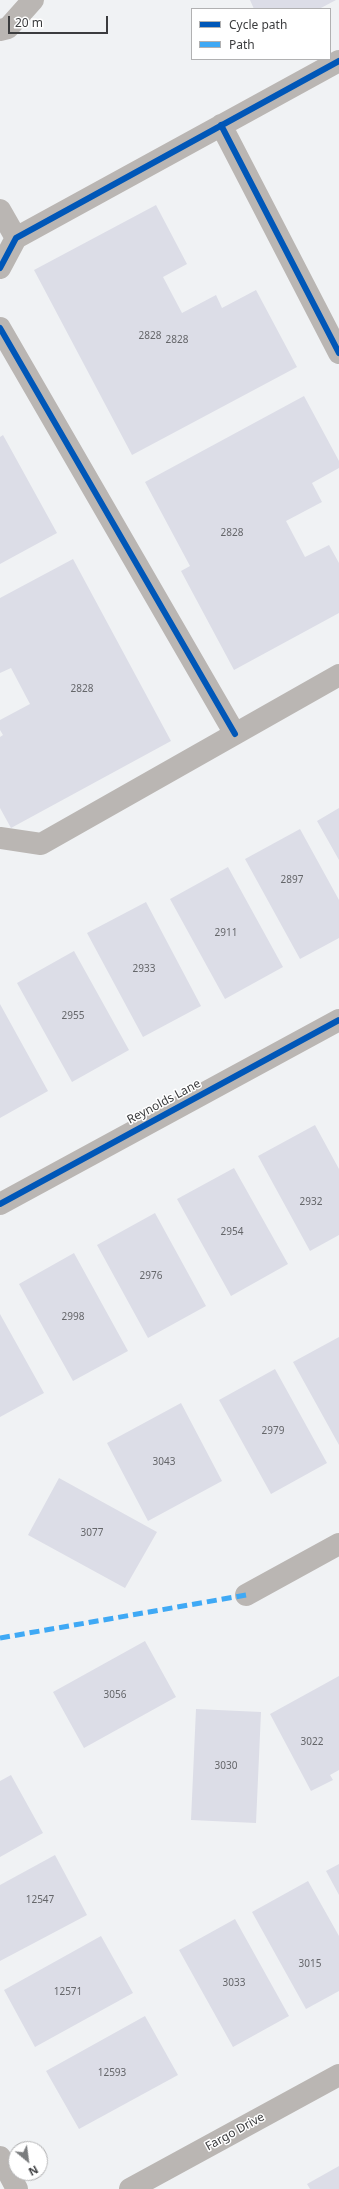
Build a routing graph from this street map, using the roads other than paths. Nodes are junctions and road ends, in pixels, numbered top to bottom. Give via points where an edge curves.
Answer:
1 (33, 0) edge
2 (0, 30) edge
3 (339, 61) edge
4 (221, 125) junction
5 (0, 210) edge
6 (16, 238) junction
7 (0, 268) edge
8 (0, 328) edge
9 (339, 353) edge
10 (339, 675) edge
11 (235, 734) junction
12 (0, 838) edge
13 (339, 1020) edge
14 (0, 1204) edge
15 (339, 1544) edge
16 (246, 1595) dead end
17 (339, 2075) edge
18 (0, 2157) edge
19 (17, 2189) edge
20 (130, 2189) edge

1 - 2 street via 8,28
3 - 4 street
4 - 6 street
4 - 9 street
5 - 6 street
6 - 7 street
8 - 11 street
10 - 11 street
11 - 12 street via 41,844
13 - 14 street, Reynolds Lane
15 - 16 street
17 - 20 street, Fargo Drive
18 - 19 street

